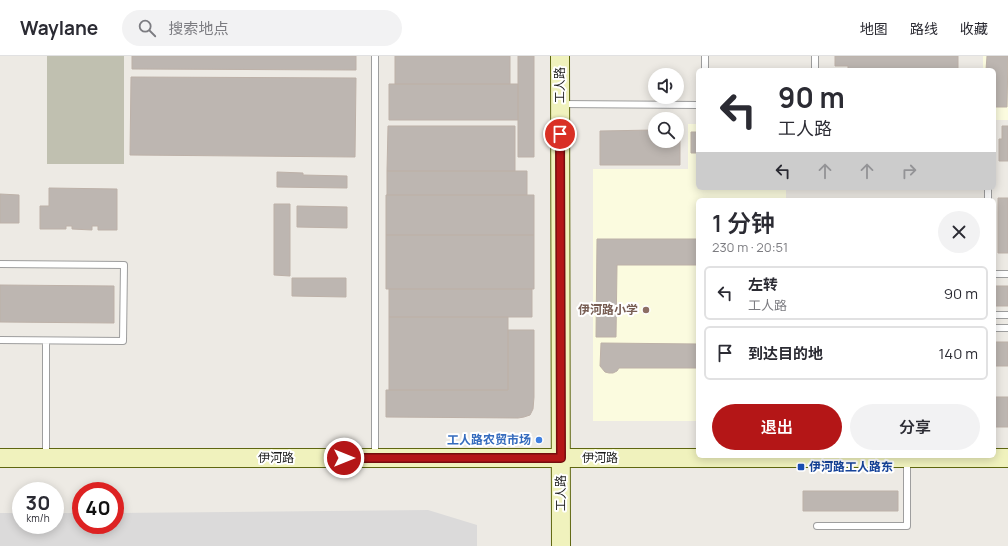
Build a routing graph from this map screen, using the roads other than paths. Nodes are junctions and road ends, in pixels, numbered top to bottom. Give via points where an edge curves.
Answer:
1 (375, 56) edge
2 (560, 56) edge
3 (705, 56) edge
4 (815, 56) edge
5 (705, 68) edge
6 (815, 68) edge
7 (560, 104) junction
8 (696, 105) edge
9 (0, 264) edge
10 (996, 274) edge
11 (1008, 274) edge
12 (996, 315) edge
13 (1008, 315) edge
14 (996, 328) edge
15 (1008, 328) edge
16 (0, 340) edge
17 (46, 341) junction
18 (696, 457) edge
19 (0, 458) edge
20 (46, 458) junction
21 (375, 458) junction
22 (561, 458) junction
23 (907, 458) edge
24 (996, 458) edge
25 (1008, 458) edge
26 (817, 526) dead end
27 (561, 546) edge

1 - 21 lane
2 - 7 street, 工人路
3 - 5 lane
4 - 6 lane
7 - 8 lane
7 - 22 street, 工人路
9 - 17 lane via 124,265 123,341
10 - 11 lane
12 - 13 lane
14 - 15 lane
16 - 17 lane
17 - 20 lane
18 - 22 street, 伊河路
19 - 20 street, 伊河路
20 - 21 street, 伊河路
21 - 22 street, 伊河路
22 - 27 street, 工人路
23 - 26 lane via 907,526
24 - 25 street, 伊河路

